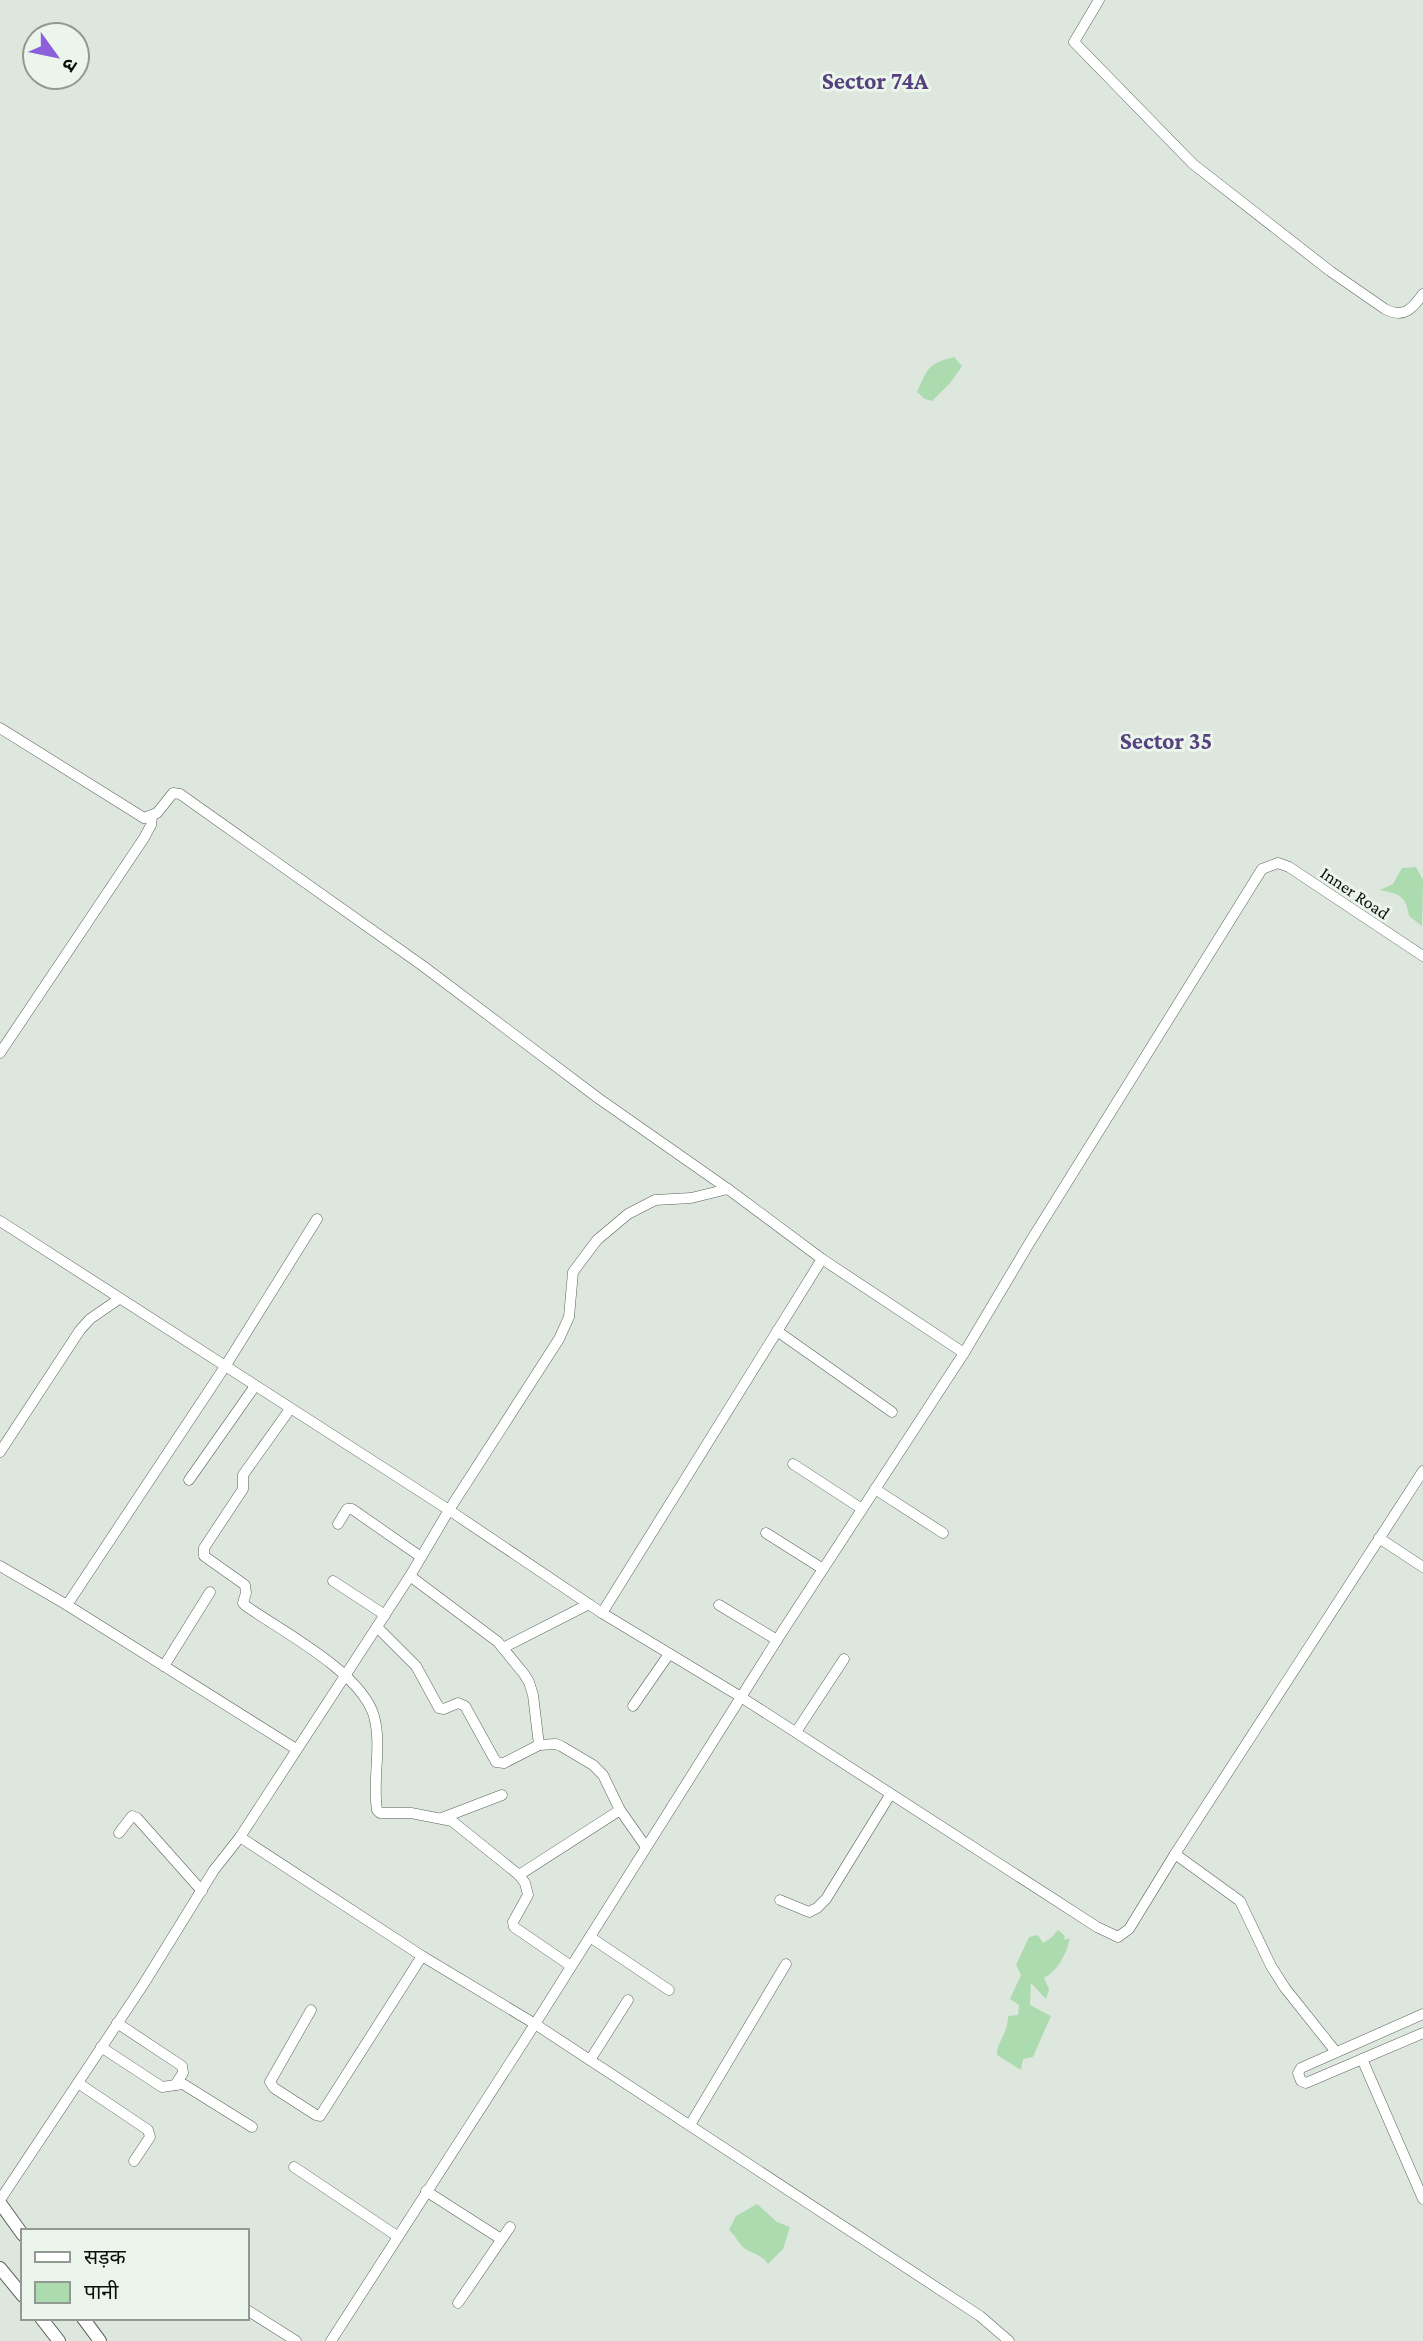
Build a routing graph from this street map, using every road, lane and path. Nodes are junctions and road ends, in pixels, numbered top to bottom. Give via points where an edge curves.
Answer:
1 (1099, 0) edge
2 (1423, 294) edge
3 (0, 728) edge
4 (152, 816) junction
5 (1423, 956) edge
6 (0, 1053) edge
7 (728, 1189) junction
8 (317, 1219) dead end
9 (0, 1221) edge
10 (821, 1259) junction
11 (118, 1299) junction
12 (777, 1331) junction
13 (964, 1353) junction
14 (226, 1365) junction
15 (255, 1386) junction
16 (290, 1409) junction
17 (891, 1412) dead end
18 (0, 1452) edge
19 (793, 1464) dead end
20 (1423, 1471) edge
21 (188, 1480) dead end
22 (875, 1489) junction
23 (862, 1509) junction
24 (449, 1510) junction
25 (338, 1524) dead end
26 (766, 1533) dead end
27 (943, 1533) dead end
28 (1379, 1538) junction
29 (421, 1557) junction
30 (0, 1566) edge
31 (1423, 1567) edge
32 (823, 1569) junction
33 (410, 1576) junction
34 (333, 1581) dead end
35 (209, 1592) dead end
36 (589, 1604) junction
37 (67, 1605) junction
38 (719, 1605) dead end
39 (602, 1613) junction
40 (385, 1615) junction
41 (377, 1627) junction
42 (777, 1640) junction
43 (503, 1648) junction
44 (669, 1654) junction
45 (844, 1659) dead end
46 (164, 1666) junction
47 (346, 1674) junction
48 (741, 1697) junction
49 (633, 1706) dead end
50 (796, 1732) junction
51 (540, 1745) junction
52 (296, 1749) junction
53 (502, 1795) dead end
54 (890, 1795) junction
55 (620, 1810) junction
56 (442, 1818) junction
57 (119, 1833) dead end
58 (240, 1837) junction
59 (646, 1847) junction
60 (1175, 1854) junction
61 (519, 1875) junction
62 (202, 1891) junction
63 (780, 1900) dead end
64 (590, 1937) junction
65 (422, 1956) junction
66 (786, 1964) dead end
67 (571, 1966) junction
68 (669, 1990) dead end
69 (628, 2000) dead end
70 (311, 2010) dead end
71 (1423, 2014) edge
72 (117, 2024) junction
73 (535, 2024) junction
74 (1423, 2033) edge
75 (102, 2047) junction
76 (1336, 2052) junction
77 (1362, 2059) junction
78 (590, 2060) junction
79 (78, 2083) junction
80 (175, 2085) junction
81 (690, 2125) junction
82 (252, 2127) dead end
83 (134, 2161) dead end
84 (294, 2167) dead end
85 (426, 2191) junction
86 (1423, 2199) edge
87 (0, 2202) edge
88 (510, 2227) dead end
89 (21, 2232) edge
90 (397, 2236) junction
91 (501, 2239) junction
92 (0, 2268) edge
93 (21, 2294) edge
94 (458, 2303) dead end
95 (248, 2311) edge
96 (43, 2320) edge
97 (84, 2320) edge
98 (59, 2341) edge
99 (100, 2341) edge
100 (296, 2341) edge
101 (331, 2341) edge
102 (1009, 2341) edge

1 - 2 street via 1074,42 1193,164 1385,309 1406,313
3 - 4 street via 137,815
4 - 6 street via 144,838
4 - 7 street via 169,796 180,794
5 - 13 street, Inner Road via 1289,867 1278,863 1262,869
7 - 10 street
7 - 24 street via 654,1200 628,1214 592,1246 573,1272 569,1317 559,1339
8 - 14 street
9 - 11 street
10 - 12 street
10 - 13 street
11 - 14 street
11 - 18 street via 80,1330
12 - 17 street
12 - 39 street
13 - 22 street
14 - 15 street
14 - 37 street
15 - 16 street
15 - 21 street
16 - 24 street
16 - 47 street via 243,1475 243,1489 204,1548 204,1556 245,1585 246,1606
19 - 23 street
20 - 28 street
22 - 23 street
22 - 27 street
23 - 32 street
24 - 29 street
24 - 36 street
25 - 29 street via 347,1509 352,1509
26 - 32 street
28 - 31 street
28 - 60 street
29 - 33 street
30 - 37 street
32 - 42 street
33 - 40 street
33 - 43 street
34 - 40 street
35 - 46 street
36 - 39 street
36 - 43 street
37 - 46 street
38 - 42 street
39 - 44 street
40 - 41 street
41 - 47 street
41 - 51 street via 416,1666 439,1708 458,1703 465,1706 496,1762 504,1763
42 - 48 street
43 - 51 street via 529,1682
44 - 48 street
44 - 49 street
45 - 50 street
46 - 52 street
47 - 52 street
47 - 56 street via 373,1713 377,1810
48 - 50 street
48 - 59 street
50 - 54 street
51 - 55 street via 556,1744 593,1765
52 - 58 street
53 - 56 street
54 - 60 street via 1118,1937 1129,1929
54 - 63 street via 817,1908 808,1912
55 - 59 street
55 - 61 street
56 - 61 street
57 - 62 street via 128,1819 137,1818
58 - 62 street
58 - 65 street
59 - 64 street
60 - 76 street via 1240,1902 1284,1988
61 - 67 street via 528,1895 514,1927
62 - 72 street
64 - 67 street
64 - 68 street
65 - 70 street via 320,2116 270,2082
65 - 73 street
66 - 81 street
67 - 73 street
69 - 78 street
71 - 76 street
72 - 75 street
72 - 80 street via 179,2064 183,2073
73 - 78 street
73 - 85 street
74 - 77 street
75 - 79 street
75 - 80 street via 162,2087
76 - 77 street via 1301,2068 1301,2081 1306,2083
77 - 86 street
78 - 81 street
79 - 83 street via 148,2130 150,2137
79 - 87 street
80 - 82 street via 183,2084
81 - 102 street via 980,2316
84 - 90 street
85 - 90 street
85 - 91 street
87 - 89 street
88 - 91 street
90 - 101 street
91 - 94 street
92 - 93 street
95 - 100 street
96 - 98 street
97 - 99 street

